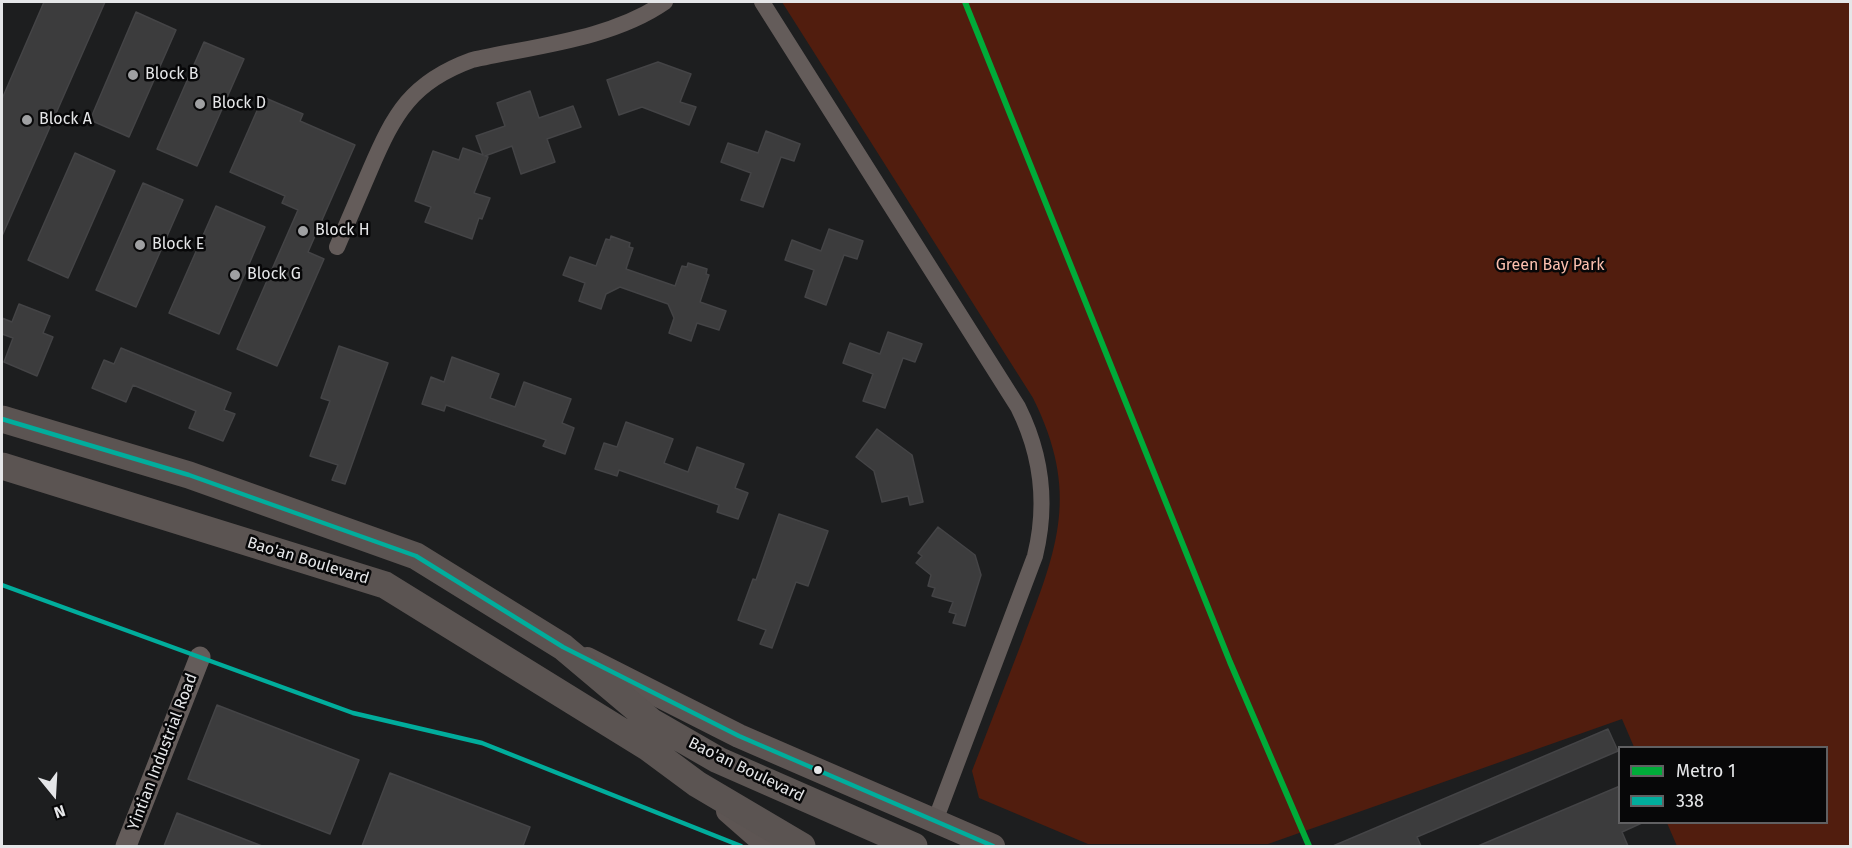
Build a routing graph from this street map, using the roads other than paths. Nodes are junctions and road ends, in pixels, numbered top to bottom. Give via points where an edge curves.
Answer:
1 (665, 2) edge
2 (762, 2) edge
3 (337, 247) dead end
4 (2, 419) edge
5 (2, 466) edge
6 (563, 647) junction
7 (200, 657) dead end
8 (697, 784) junction
9 (935, 821) junction
10 (126, 846) edge
11 (768, 846) edge
12 (802, 846) edge
13 (914, 846) edge
14 (993, 846) edge

1 - 3 street via 616,28 472,60 429,81 387,129
2 - 9 street via 1017,407 1038,460 1042,518 1035,556
4 - 6 main road, Bao'an Boulevard via 189,475 416,556
5 - 8 main road, Bao'an Boulevard via 385,585 646,747
6 - 9 main road via 739,736
6 - 13 main road, Bao'an Boulevard via 652,722 718,760
7 - 10 street, Yintian Industrial Road
8 - 11 main road
8 - 12 main road, Bao'an Boulevard
9 - 14 main road

